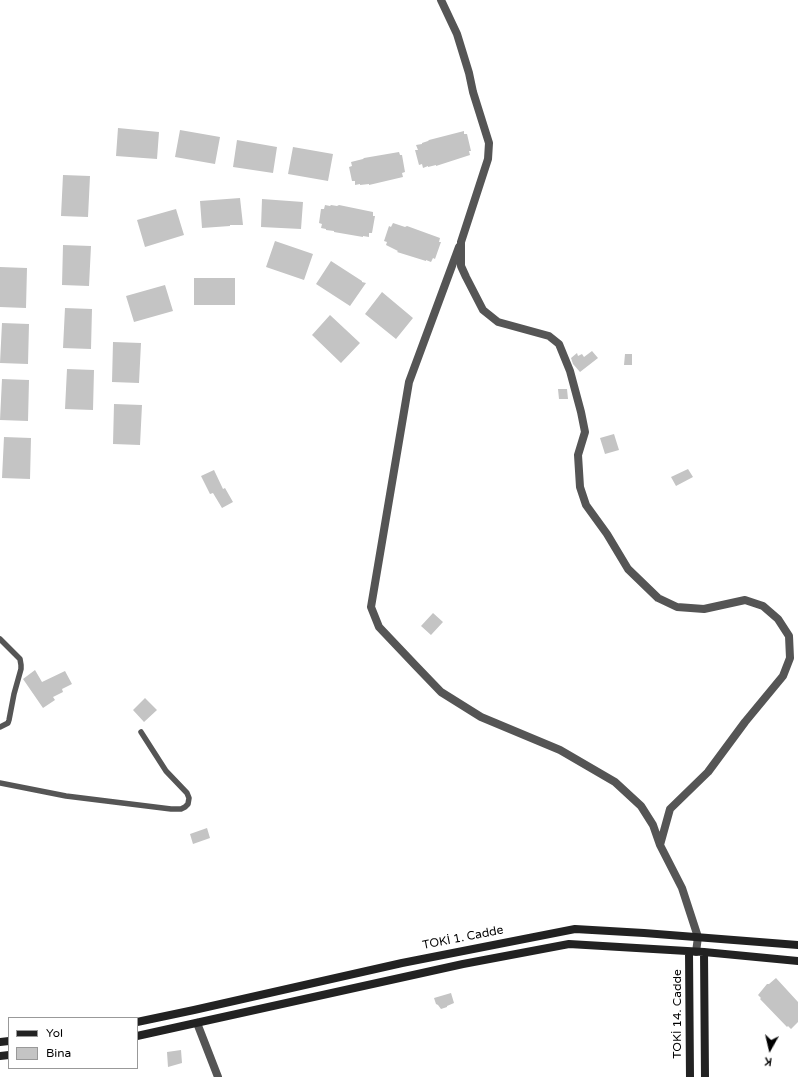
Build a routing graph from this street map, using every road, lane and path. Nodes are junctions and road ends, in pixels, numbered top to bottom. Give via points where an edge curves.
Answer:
1 (441, 0) edge
2 (461, 242) junction
3 (0, 639) edge
4 (0, 727) edge
5 (141, 732) dead end
6 (0, 783) edge
7 (660, 845) junction
8 (698, 937) junction
9 (798, 945) edge
10 (696, 952) junction
11 (798, 962) edge
12 (138, 1022) edge
13 (197, 1023) junction
14 (138, 1036) edge
15 (218, 1077) edge
16 (690, 1077) edge
17 (705, 1077) edge

1 - 2 street via 456,34 489,143 488,159
2 - 7 street via 409,382 371,608 379,627 441,692 481,717 560,750 615,782 641,806 653,825
2 - 7 street via 461,266 483,310 498,322 549,336 559,344 570,371 585,432 578,455 580,487 586,505 628,569 658,598 677,607 704,609 745,600 763,606 778,619 790,636 790,658 783,676 708,772 670,810
3 - 4 lane via 20,659 21,665 8,723
5 - 6 lane via 166,771 187,793 189,798 185,807 171,809 66,796
7 - 8 street via 682,888
8 - 9 main road, TOKİ 1. Cadde
8 - 10 street
8 - 12 main road, TOKİ 1. Cadde via 574,929 402,963
10 - 11 main road
10 - 13 main road via 569,944
10 - 16 main road, TOKİ 14. Cadde
10 - 17 main road
13 - 14 main road
13 - 15 street

